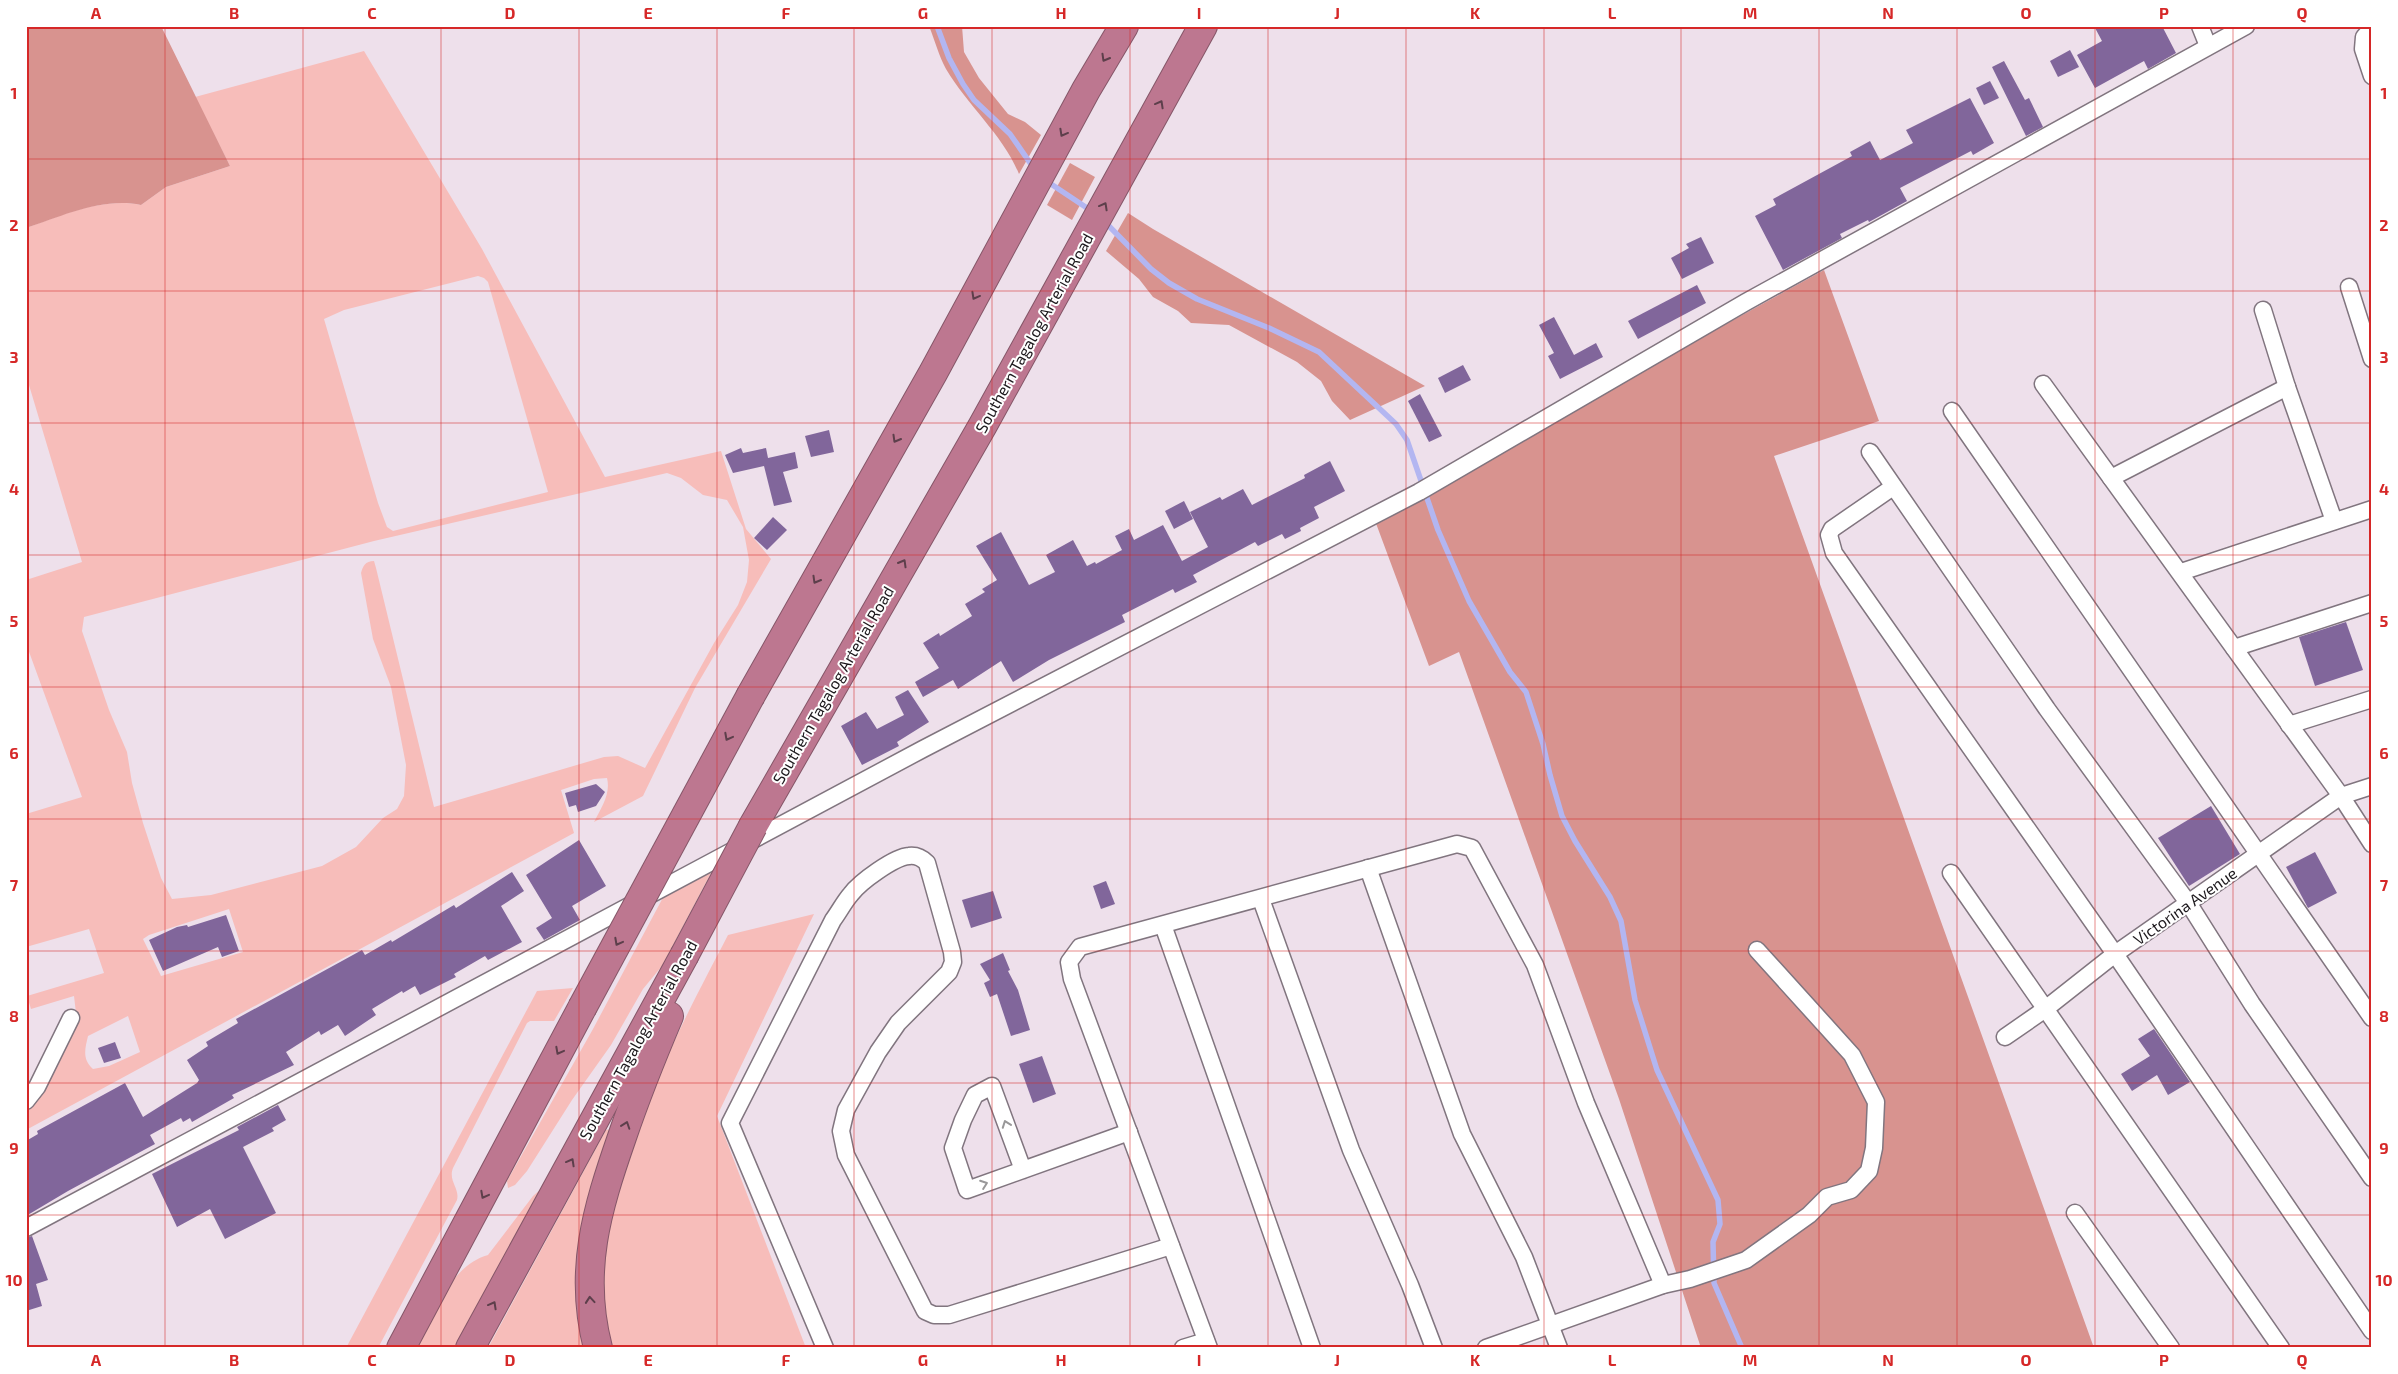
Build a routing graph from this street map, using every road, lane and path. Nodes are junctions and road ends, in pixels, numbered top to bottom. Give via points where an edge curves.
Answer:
1 (1124, 26) edge
2 (1203, 26) edge
3 (2200, 26) edge
4 (2246, 26) edge
5 (2372, 28) edge
6 (2208, 46) junction
7 (2372, 76) edge
8 (2349, 287) dead end
9 (2263, 310) dead end
10 (2372, 358) edge
11 (2043, 384) dead end
12 (2287, 387) junction
13 (1952, 411) dead end
14 (1870, 452) dead end
15 (2111, 478) junction
16 (1893, 487) junction
17 (2372, 509) edge
18 (2334, 521) junction
19 (2181, 572) junction
20 (2372, 603) edge
21 (2234, 648) junction
22 (2372, 699) edge
23 (2289, 725) junction
24 (2372, 786) edge
25 (2342, 796) junction
26 (2372, 844) edge
27 (2257, 855) junction
28 (1368, 868) junction
29 (1951, 873) dead end
30 (1261, 899) junction
31 (2189, 904) junction
32 (1164, 925) junction
33 (1757, 950) dead end
34 (692, 951) junction
35 (2115, 954) junction
36 (2044, 1010) junction
37 (72, 1018) dead end
38 (2372, 1018) edge
39 (2005, 1037) dead end
40 (26, 1101) edge
41 (1129, 1132) junction
42 (1023, 1170) junction
43 (2372, 1178) edge
44 (2075, 1213) dead end
45 (26, 1228) edge
46 (1171, 1246) junction
47 (1663, 1285) junction
48 (1551, 1325) junction
49 (2372, 1331) edge
50 (1208, 1344) edge
51 (401, 1348) edge
52 (470, 1348) edge
53 (598, 1348) edge
54 (825, 1348) edge
55 (1183, 1348) edge
56 (1312, 1348) edge
57 (1434, 1348) edge
58 (1486, 1348) edge
59 (1559, 1348) edge
60 (2171, 1348) edge
61 (2281, 1348) edge

1 -> 51 highway, bridge via 751,695
34 -> 2 highway, Southern Tagalog Arterial Road, bridge via 753,826 983,425
3 - 6 street
4 - 6 street
5 - 7 street via 2364,37 2363,49
6 - 45 street via 1746,302 1418,492 923,749
8 - 10 street
9 - 12 street
11 - 15 street
12 - 15 street
12 - 18 street
13 - 27 street
14 - 16 street
15 - 19 street
16 - 31 street via 2047,709
16 - 35 street via 1832,529 1829,535 1834,553
17 - 18 street
18 - 19 street
19 - 21 street
20 - 21 street
21 - 23 street
22 - 23 street
23 - 25 street
24 - 25 street, Victorina Avenue
25 - 26 street
25 - 27 street, Victorina Avenue
27 - 31 street, Victorina Avenue
27 - 38 street
28 - 30 street
28 - 47 street via 1456,844 1472,848 1535,965 1586,1104
28 - 48 street via 1462,1134 1524,1257
29 - 36 street
30 - 32 street
30 - 57 street via 1351,1150
31 - 35 street, Victorina Avenue
31 - 43 street via 2252,1004
32 - 41 street via 1080,947 1069,962 1072,979
32 - 56 street
33 - 47 street via 1852,1055 1876,1102 1869,1170 1851,1190 1827,1197 1810,1215 1746,1260
52 -> 34 highway, Southern Tagalog Arterial Road
53 -> 34 highway via 589,1274 596,1216
35 - 36 street, Victorina Avenue
35 - 49 street
36 - 39 street, Victorina Avenue
36 - 61 street
37 - 40 street
41 - 42 street
41 - 46 street
42 -> 42 street via 1009,1132 992,1086 975,1095 953,1148 967,1190
44 - 60 street
46 - 50 street
46 - 54 street via 949,1315 925,1311 846,1156 841,1131 846,1110 878,1052 898,1023 949,972 953,962 927,863 912,855 902,857 866,879 851,893 833,920 730,1122
47 - 48 street
48 - 58 street
48 - 59 street
50 - 55 street

